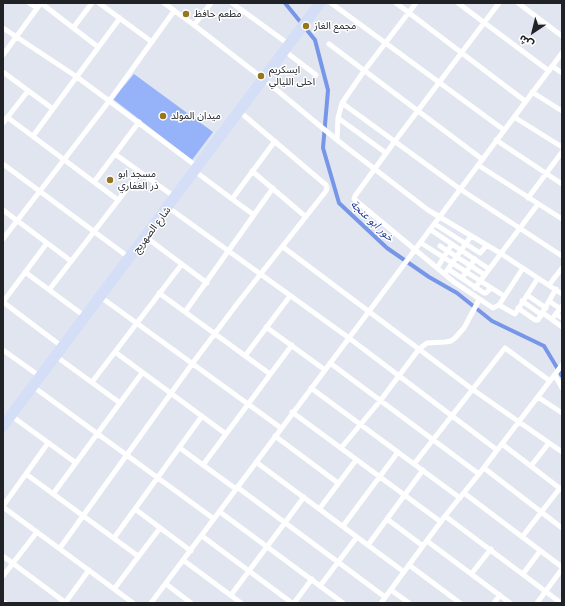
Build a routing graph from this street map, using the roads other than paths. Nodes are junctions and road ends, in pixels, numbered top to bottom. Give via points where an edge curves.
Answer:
1 (29, 3) edge
2 (41, 3) edge
3 (92, 3) edge
4 (100, 3) edge
5 (164, 3) edge
6 (212, 3) edge
7 (232, 3) edge
8 (317, 3) edge
9 (323, 3) edge
10 (330, 3) edge
11 (396, 3) edge
12 (416, 3) edge
13 (458, 3) edge
14 (499, 3) edge
15 (518, 3) edge
16 (37, 8) junction
17 (174, 11) junction
18 (408, 12) junction
19 (120, 18) junction
20 (306, 22) junction
21 (484, 22) junction
22 (194, 25) junction
23 (3, 28) edge
24 (73, 28) junction
25 (301, 28) junction
26 (562, 36) edge
27 (16, 38) junction
28 (152, 42) junction
29 (287, 43) junction
30 (386, 43) junction
31 (329, 44) dead end
32 (98, 47) junction
33 (286, 52) junction
34 (462, 52) junction
35 (562, 53) edge
36 (3, 55) edge
37 (550, 68) junction
38 (364, 71) junction
39 (3, 72) edge
40 (562, 73) edge
41 (316, 75) dead end
42 (77, 77) junction
43 (262, 79) junction
44 (439, 82) junction
45 (28, 90) junction
46 (532, 92) junction
47 (110, 100) junction
48 (525, 101) junction
49 (342, 103) junction
50 (53, 109) junction
51 (562, 111) edge
52 (240, 112) junction
53 (417, 112) junction
54 (514, 117) junction
55 (8, 118) junction
56 (338, 118) junction
57 (139, 122) junction
58 (3, 123) edge
59 (504, 130) junction
60 (33, 136) junction
61 (337, 140) junction
62 (496, 140) junction
63 (275, 141) junction
64 (395, 141) junction
65 (562, 147) edge
66 (562, 152) edge
67 (386, 153) junction
68 (115, 154) junction
69 (482, 159) junction
70 (64, 160) junction
71 (3, 164) edge
72 (478, 165) junction
73 (195, 168) junction
74 (375, 170) junction
75 (252, 171) junction
76 (140, 172) junction
77 (546, 174) junction
78 (94, 182) junction
79 (562, 184) edge
80 (272, 188) junction
81 (460, 189) junction
82 (39, 191) junction
83 (172, 196) junction
84 (528, 198) junction
85 (232, 199) junction
86 (118, 200) junction
87 (538, 204) junction
88 (169, 208) junction
89 (3, 210) edge
90 (254, 215) junction
91 (440, 216) junction
92 (306, 217) junction
93 (562, 219) edge
94 (17, 220) junction
95 (435, 224) junction
96 (455, 226) junction
97 (520, 228) junction
98 (431, 230) junction
99 (94, 231) junction
100 (450, 233) junction
101 (471, 236) junction
102 (147, 238) junction
103 (3, 239) edge
104 (445, 239) junction
105 (47, 243) junction
106 (421, 243) junction
107 (466, 243) junction
108 (452, 244) junction
109 (487, 245) junction
110 (440, 246) junction
111 (283, 247) junction
112 (471, 247) junction
113 (416, 250) junction
114 (448, 250) junction
115 (461, 250) junction
116 (229, 251) junction
117 (477, 251) junction
118 (436, 252) junction
119 (467, 253) junction
120 (500, 253) junction
121 (127, 256) junction
122 (457, 256) junction
123 (562, 256) edge
124 (443, 257) junction
125 (474, 258) junction
126 (462, 260) junction
127 (71, 261) junction
128 (452, 263) junction
129 (182, 264) junction
130 (471, 265) junction
131 (437, 268) junction
132 (523, 268) junction
133 (562, 268) edge
134 (448, 269) junction
135 (489, 269) junction
136 (25, 272) junction
137 (466, 272) junction
138 (261, 274) junction
139 (445, 274) junction
140 (485, 274) junction
141 (538, 278) junction
142 (464, 280) junction
143 (480, 281) junction
144 (207, 282) junction
145 (549, 285) junction
146 (462, 288) junction
147 (475, 288) junction
148 (491, 288) junction
149 (556, 289) junction
150 (49, 290) junction
151 (159, 293) junction
152 (562, 294) edge
153 (527, 295) junction
154 (290, 296) junction
155 (504, 296) junction
156 (102, 298) junction
157 (479, 300) junction
158 (549, 300) junction
159 (522, 301) junction
160 (3, 302) edge
161 (537, 302) junction
162 (499, 305) junction
163 (518, 308) junction
164 (561, 308) edge
165 (532, 309) junction
166 (369, 311) junction
167 (185, 312) junction
168 (543, 312) junction
169 (556, 314) junction
170 (83, 315) junction
171 (528, 315) junction
172 (562, 318) edge
173 (552, 319) junction
174 (137, 324) junction
175 (266, 327) junction
176 (562, 327) edge
177 (215, 334) junction
178 (349, 338) junction
179 (60, 345) junction
180 (292, 345) junction
181 (419, 349) junction
182 (4, 352) edge
183 (115, 352) junction
184 (245, 356) junction
185 (57, 357) junction
186 (330, 363) junction
187 (192, 364) junction
188 (562, 366) edge
189 (325, 370) junction
190 (142, 373) junction
191 (556, 373) junction
192 (270, 374) junction
193 (38, 376) junction
194 (399, 376) junction
195 (550, 381) junction
196 (92, 382) junction
197 (35, 388) junction
198 (311, 388) junction
199 (562, 388) edge
200 (472, 389) junction
201 (171, 394) junction
202 (538, 397) junction
203 (380, 401) junction
204 (120, 403) junction
205 (248, 404) junction
206 (292, 412) junction
207 (562, 413) edge
208 (202, 416) junction
209 (451, 416) junction
210 (13, 417) junction
211 (3, 422) edge
212 (519, 422) junction
213 (360, 424) junction
214 (281, 428) junction
215 (3, 430) edge
216 (98, 433) junction
217 (226, 434) junction
218 (275, 436) junction
219 (433, 439) junction
220 (48, 443) junction
221 (549, 443) junction
222 (502, 444) junction
223 (180, 448) junction
224 (341, 448) junction
225 (497, 450) junction
226 (398, 452) junction
227 (562, 452) edge
228 (128, 455) junction
229 (356, 460) junction
230 (256, 462) junction
231 (76, 463) junction
232 (414, 464) junction
233 (203, 465) junction
234 (531, 466) junction
235 (484, 468) junction
236 (423, 470) junction
237 (26, 474) junction
238 (479, 474) junction
239 (379, 477) junction
240 (158, 478) junction
241 (338, 483) junction
242 (236, 488) junction
243 (561, 489) edge
244 (464, 493) junction
245 (53, 494) junction
246 (404, 495) junction
247 (304, 497) junction
248 (460, 498) junction
249 (3, 506) edge
250 (320, 508) junction
251 (135, 509) junction
252 (220, 512) junction
253 (541, 512) junction
254 (83, 516) junction
255 (445, 516) junction
256 (214, 519) junction
257 (387, 519) junction
258 (441, 522) junction
259 (285, 524) junction
260 (343, 526) junction
261 (160, 528) junction
262 (562, 528) edge
263 (37, 532) junction
264 (202, 536) junction
265 (358, 537) junction
266 (522, 537) junction
267 (114, 538) junction
268 (427, 541) junction
269 (368, 545) junction
270 (423, 546) junction
271 (268, 547) junction
272 (60, 548) junction
273 (491, 549) junction
274 (191, 551) junction
275 (540, 551) junction
276 (3, 556) edge
277 (138, 556) junction
278 (184, 560) junction
279 (338, 562) junction
280 (12, 563) junction
281 (409, 565) junction
282 (562, 568) edge
283 (89, 570) junction
284 (249, 571) junction
285 (404, 572) junction
286 (472, 573) junction
287 (523, 574) junction
288 (3, 576) edge
289 (312, 579) junction
290 (166, 584) junction
291 (320, 586) junction
292 (114, 589) junction
293 (391, 590) junction
294 (545, 591) junction
295 (231, 595) junction
296 (500, 595) junction
297 (385, 597) junction
298 (291, 602) edge
299 (65, 603) edge
300 (133, 603) edge
301 (151, 603) edge
302 (191, 603) edge
303 (241, 603) edge
304 (343, 603) edge
305 (381, 603) edge
306 (409, 603) edge
307 (460, 603) edge
308 (494, 603) edge
309 (510, 603) edge
310 (537, 603) edge
311 (561, 603) edge

1 - 16 street
2 - 16 street
2 - 24 street
3 - 24 street
4 - 19 street
5 - 17 street
6 - 22 street
7 - 29 street
8 - 20 main road
9 - 20 main road
10 - 30 street
11 - 18 street
12 - 18 street
13 - 21 street
14 - 21 street
15 - 26 street
16 - 27 street
17 - 22 street
17 - 28 street
18 - 30 street
18 - 34 street
19 - 28 street
19 - 32 street
20 - 25 main road
21 - 34 street
21 - 37 street
22 - 43 street
23 - 27 street
24 - 32 street
25 - 29 main road, شارع الصهريج
25 - 33 main road, شارع الصهريج
27 - 36 street
27 - 42 street
28 - 47 street
29 - 43 main road, شارع الصهريج
30 - 38 street
30 - 44 street
31 - 38 street
32 - 42 street
33 - 41 street
33 - 43 main road, شارع الصهريج
34 - 44 street
34 - 48 street
35 - 37 street
37 - 40 street
37 - 46 street
38 - 49 street
38 - 53 street
39 - 45 street
42 - 47 street
42 - 50 street
43 - 52 main road, شارع الصهريج
43 - 61 street
43 - 73 main road, شارع الصهريج
44 - 53 street
44 - 59 street
45 - 50 street
45 - 55 street
46 - 48 street
46 - 51 street
47 - 57 street
47 - 70 street
48 - 54 street
49 - 56 street
49 - 64 street
50 - 60 street
52 - 63 street
52 - 73 main road, شارع الصهريج
53 - 64 street
53 - 69 street
54 - 59 street
54 - 65 street
55 - 58 street
55 - 60 street
56 - 61 street
56 - 67 street
57 - 68 street
57 - 73 street
59 - 62 street
60 - 70 street
61 - 74 street
62 - 69 street
62 - 77 street
63 - 75 street
63 - 92 street via 328,188
64 - 67 street
64 - 81 street
66 - 77 street
67 - 74 street
68 - 76 street
68 - 78 street
69 - 72 street
70 - 78 street
70 - 82 street
71 - 82 street
72 - 81 street
72 - 84 street
73 - 83 main road, شارع الصهريج
73 - 85 street
73 - 88 main road, شارع الصهريج
74 - 91 street via 428,210
74 - 113 street via 354,200
75 - 80 street
75 - 85 street
76 - 83 street
76 - 86 street
77 - 79 street
77 - 84 street
78 - 86 street
80 - 90 street
80 - 92 street
81 - 91 street
81 - 97 street
82 - 94 street
82 - 99 street
83 - 121 main road, شارع الصهريج
84 - 87 street
85 - 90 street
86 - 99 street
87 - 93 street
87 - 97 street
88 - 102 main road, شارع الصهريج
88 - 116 street
89 - 94 street
90 - 116 street
91 - 95 street
91 - 96 street
92 - 111 street
94 - 103 street
94 - 105 street
95 - 98 street
95 - 100 street
96 - 100 street
96 - 101 street
97 - 120 street
97 - 123 street
98 - 104 street
98 - 106 street
99 - 121 street
99 - 127 street
100 - 104 street
100 - 107 street
101 - 107 street
101 - 109 street
102 - 129 street
102 - 156 main road, شارع الصهريج
104 - 108 street
104 - 110 street
105 - 127 street
105 - 136 street
106 - 113 street
106 - 118 street
107 - 112 street
107 - 115 street
108 - 114 street
108 - 115 street
109 - 117 street via 481,253
109 - 120 street
110 - 114 street
110 - 118 street
111 - 138 street
111 - 166 street
112 - 117 street
112 - 119 street
113 - 131 street
113 - 166 street
114 - 122 street
114 - 124 street
115 - 119 street
115 - 122 street
116 - 138 street
116 - 144 street
117 - 125 street
118 - 124 street
119 - 125 street
119 - 126 street
120 - 132 street
120 - 135 street
121 - 170 main road, شارع الصهريج
122 - 126 street
122 - 128 street
124 - 128 street
124 - 131 street
125 - 130 street
125 - 135 street
126 - 130 street
127 - 150 street
128 - 134 street
128 - 137 street
129 - 144 street
129 - 151 street
130 - 137 street
130 - 140 street
131 - 139 street
132 - 141 street
132 - 155 street
133 - 145 street
134 - 139 street
134 - 142 street
135 - 140 street
136 - 150 street
136 - 160 street
137 - 142 street
137 - 143 street
138 - 154 street
138 - 177 street
139 - 146 street
140 - 143 street
141 - 145 street
141 - 153 street
142 - 146 street
142 - 147 street
143 - 147 street
143 - 148 street
144 - 167 street
145 - 149 street
146 - 157 street
147 - 148 street via 485,293
148 - 155 street
149 - 152 street
149 - 158 street
150 - 170 street
151 - 167 street
151 - 174 street
153 - 159 street
153 - 161 street
154 - 175 street
154 - 178 street
155 - 162 street
156 - 174 street
156 - 185 main road, شارع الصهريج
157 - 162 street via 493,308
157 - 181 street via 455,338 451,341 427,343
158 - 164 street
158 - 168 street
159 - 163 street
159 - 165 street
160 - 179 street
161 - 165 street
161 - 168 street
162 - 163 street via 515,314
163 - 171 street
164 - 169 street
165 - 168 street
165 - 171 street
166 - 178 street
166 - 181 street
167 - 177 street
168 - 171 street via 536,321
168 - 173 street
169 - 172 street
169 - 173 street
170 - 179 main road, شارع الصهريج
173 - 176 street
174 - 183 street
174 - 187 street
175 - 180 street
175 - 184 street
177 - 184 street
177 - 187 street
178 - 186 street
178 - 194 street
179 - 193 main road, شارع الصهريج
180 - 189 street
180 - 192 street
181 - 194 street
181 - 200 street
182 - 193 street
183 - 190 street
183 - 196 street
184 - 192 street
185 - 196 street
185 - 197 main road, شارع الصهريج
186 - 189 street
186 - 203 street
187 - 201 street
187 - 205 street
188 - 191 street
189 - 198 street
190 - 201 street
190 - 204 street
191 - 195 street
191 - 199 street
192 - 205 street
193 - 211 main road, شارع الصهريج
194 - 203 street
194 - 209 street
195 - 200 street via 505,348
195 - 202 street
196 - 204 street
197 - 210 main road, شارع الصهريج
197 - 216 street
198 - 206 street
198 - 213 street
200 - 209 street
200 - 212 street
201 - 208 street
201 - 228 street
202 - 207 street
202 - 212 street
203 - 213 street
203 - 219 street
204 - 216 street
205 - 214 street
205 - 217 street
206 - 214 street
206 - 224 street
208 - 217 street
208 - 223 street
209 - 219 street
209 - 225 street
210 - 215 main road, شارع الصهريج
210 - 220 street
212 - 221 street
212 - 222 street
213 - 224 street
213 - 226 street
214 - 218 street
216 - 228 street
216 - 231 street
217 - 233 street
218 - 230 street
218 - 241 street
219 - 232 street
219 - 238 street
220 - 231 street
220 - 237 street
221 - 227 street
221 - 234 street
222 - 225 street
222 - 234 street
223 - 233 street
223 - 240 street
224 - 229 street
225 - 235 street
226 - 232 street
226 - 239 street
228 - 240 street
228 - 254 street
229 - 239 street
229 - 241 street
230 - 242 street
230 - 247 street
231 - 245 street
232 - 236 street
233 - 242 street
234 - 243 street
235 - 238 street
235 - 253 street
236 - 246 street
236 - 248 street
237 - 245 street
237 - 249 street
238 - 244 street
239 - 246 street
239 - 260 street
240 - 251 street
240 - 256 street
241 - 250 street
242 - 252 street
242 - 259 street
243 - 253 street
244 - 248 street
244 - 266 street
245 - 254 street
246 - 257 street
246 - 258 street
247 - 250 street
247 - 259 street
248 - 255 street
249 - 263 street
250 - 260 street
251 - 261 street
251 - 267 street
252 - 256 street
252 - 271 street
253 - 262 street
253 - 266 street
254 - 267 street
254 - 272 street
255 - 258 street
255 - 273 street
256 - 264 street
257 - 269 street
257 - 270 street
258 - 268 street
259 - 271 street
259 - 279 street
260 - 265 street
261 - 274 street
261 - 277 street
263 - 272 street
263 - 280 street
264 - 274 street
264 - 284 street
265 - 269 street
265 - 279 street
266 - 275 street
267 - 277 street
268 - 270 street
268 - 286 street
269 - 285 street
270 - 281 street
271 - 284 street
271 - 289 street
272 - 283 street
273 - 286 street
273 - 287 street
274 - 278 street
275 - 282 street
275 - 287 street
276 - 280 street
277 - 292 street
278 - 290 street
278 - 295 street
279 - 291 street
279 - 297 street
280 - 288 street
280 - 299 street
281 - 285 street
281 - 307 street
282 - 294 street
283 - 292 street
283 - 299 street
284 - 295 street
284 - 298 street
285 - 293 street
286 - 296 street
287 - 294 street
289 - 291 street
289 - 298 street
290 - 301 street
290 - 302 street
291 - 304 street
292 - 300 street
293 - 297 street
293 - 306 street
294 - 310 street
294 - 311 street
295 - 303 street
296 - 308 street
296 - 309 street
297 - 305 street

